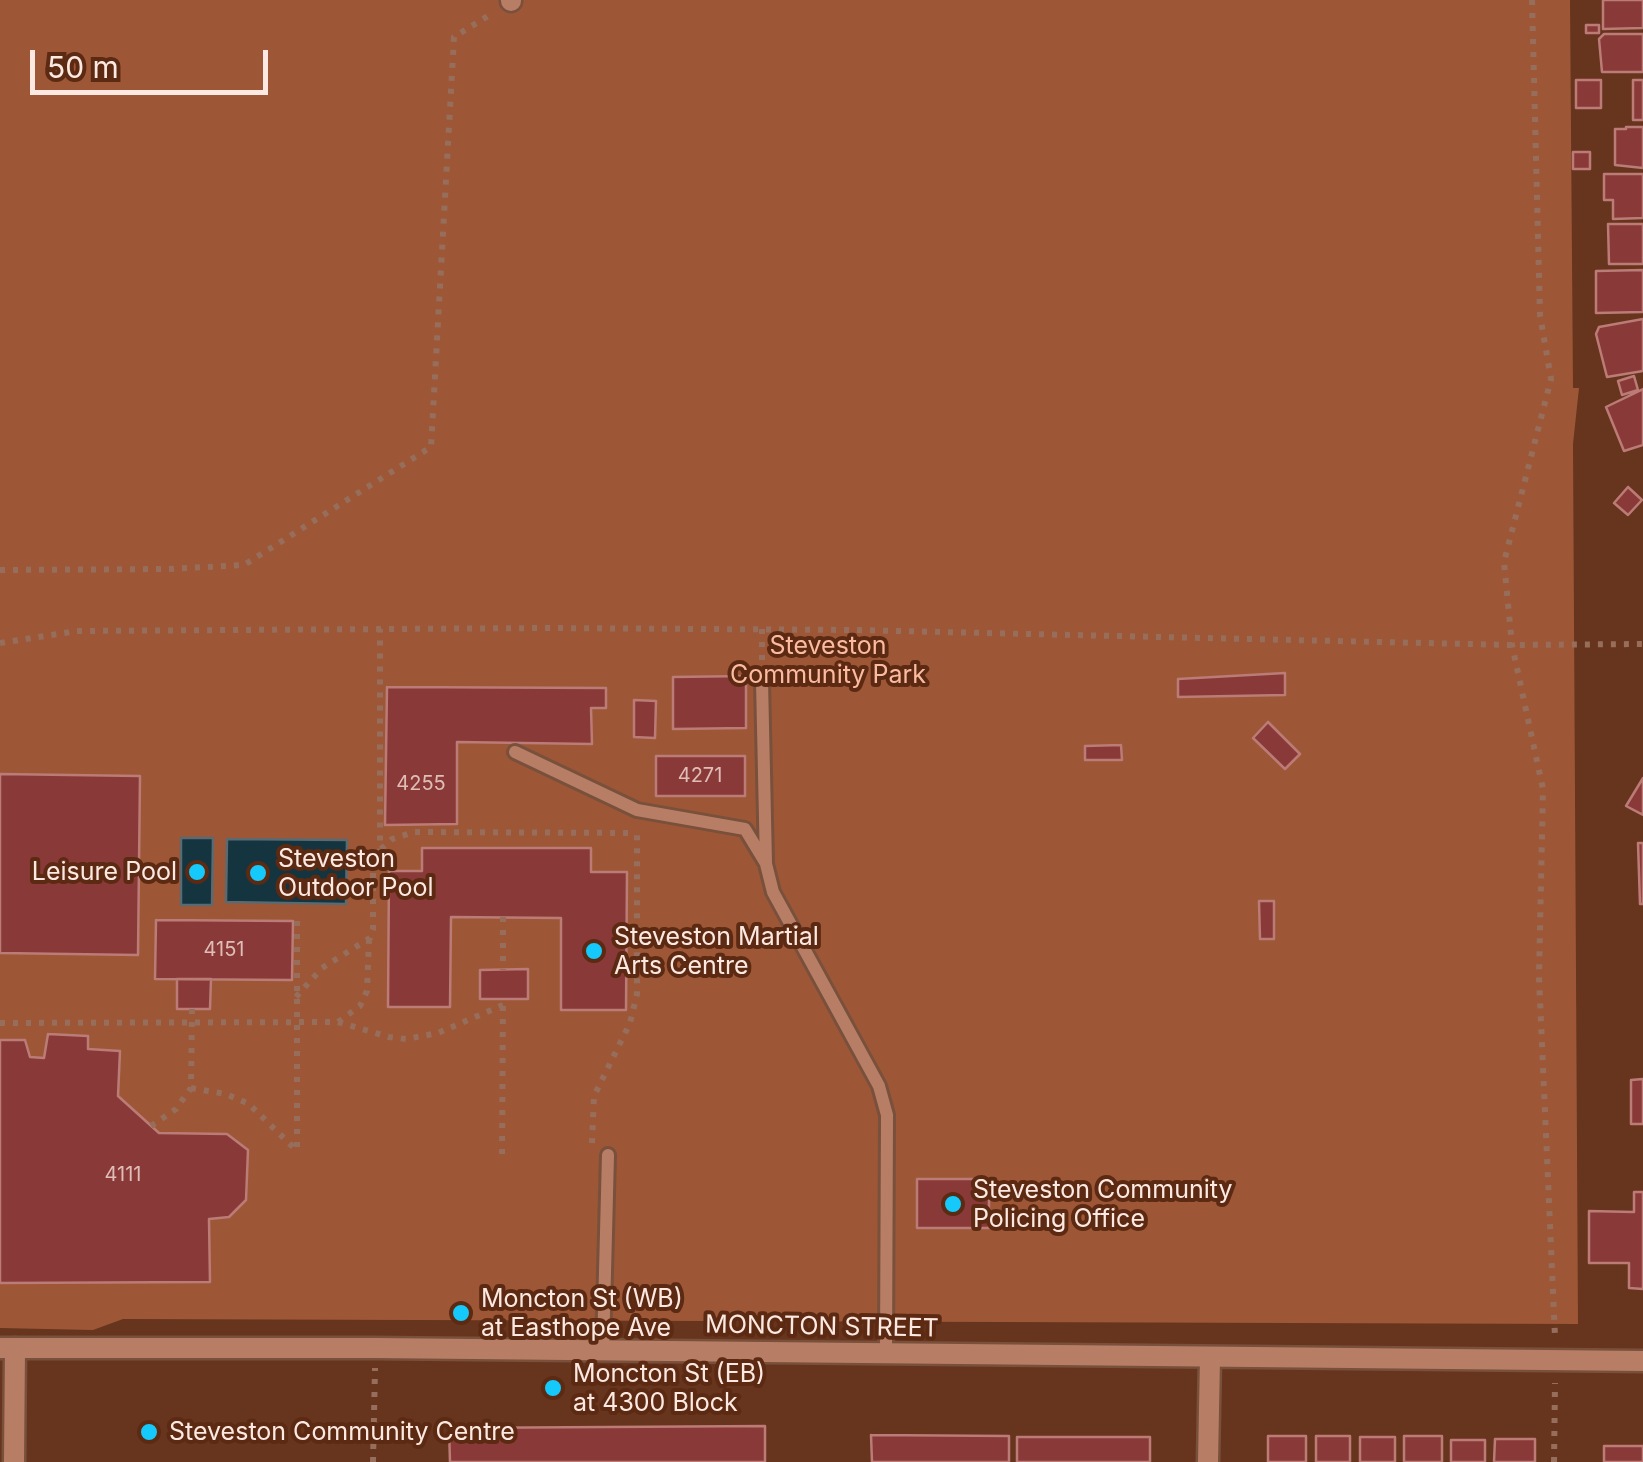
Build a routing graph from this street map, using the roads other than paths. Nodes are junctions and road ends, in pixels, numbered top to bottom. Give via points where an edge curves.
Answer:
1 (762, 681) road end
2 (514, 752) dead end
3 (766, 864) junction
4 (608, 1155) dead end
5 (7, 1348) edge
6 (603, 1350) junction
7 (886, 1352) junction
8 (1210, 1358) junction
9 (1643, 1361) edge
10 (14, 1462) edge
11 (1208, 1462) edge

1 - 3 lane
2 - 3 lane via 637,810 746,829
3 - 7 lane via 774,892 879,1086 887,1115
4 - 6 lane
5 - 6 street, MONCTON STREET
5 - 10 street
6 - 7 street, MONCTON STREET
7 - 8 street, MONCTON STREET
8 - 9 street, MONCTON STREET
8 - 11 street

